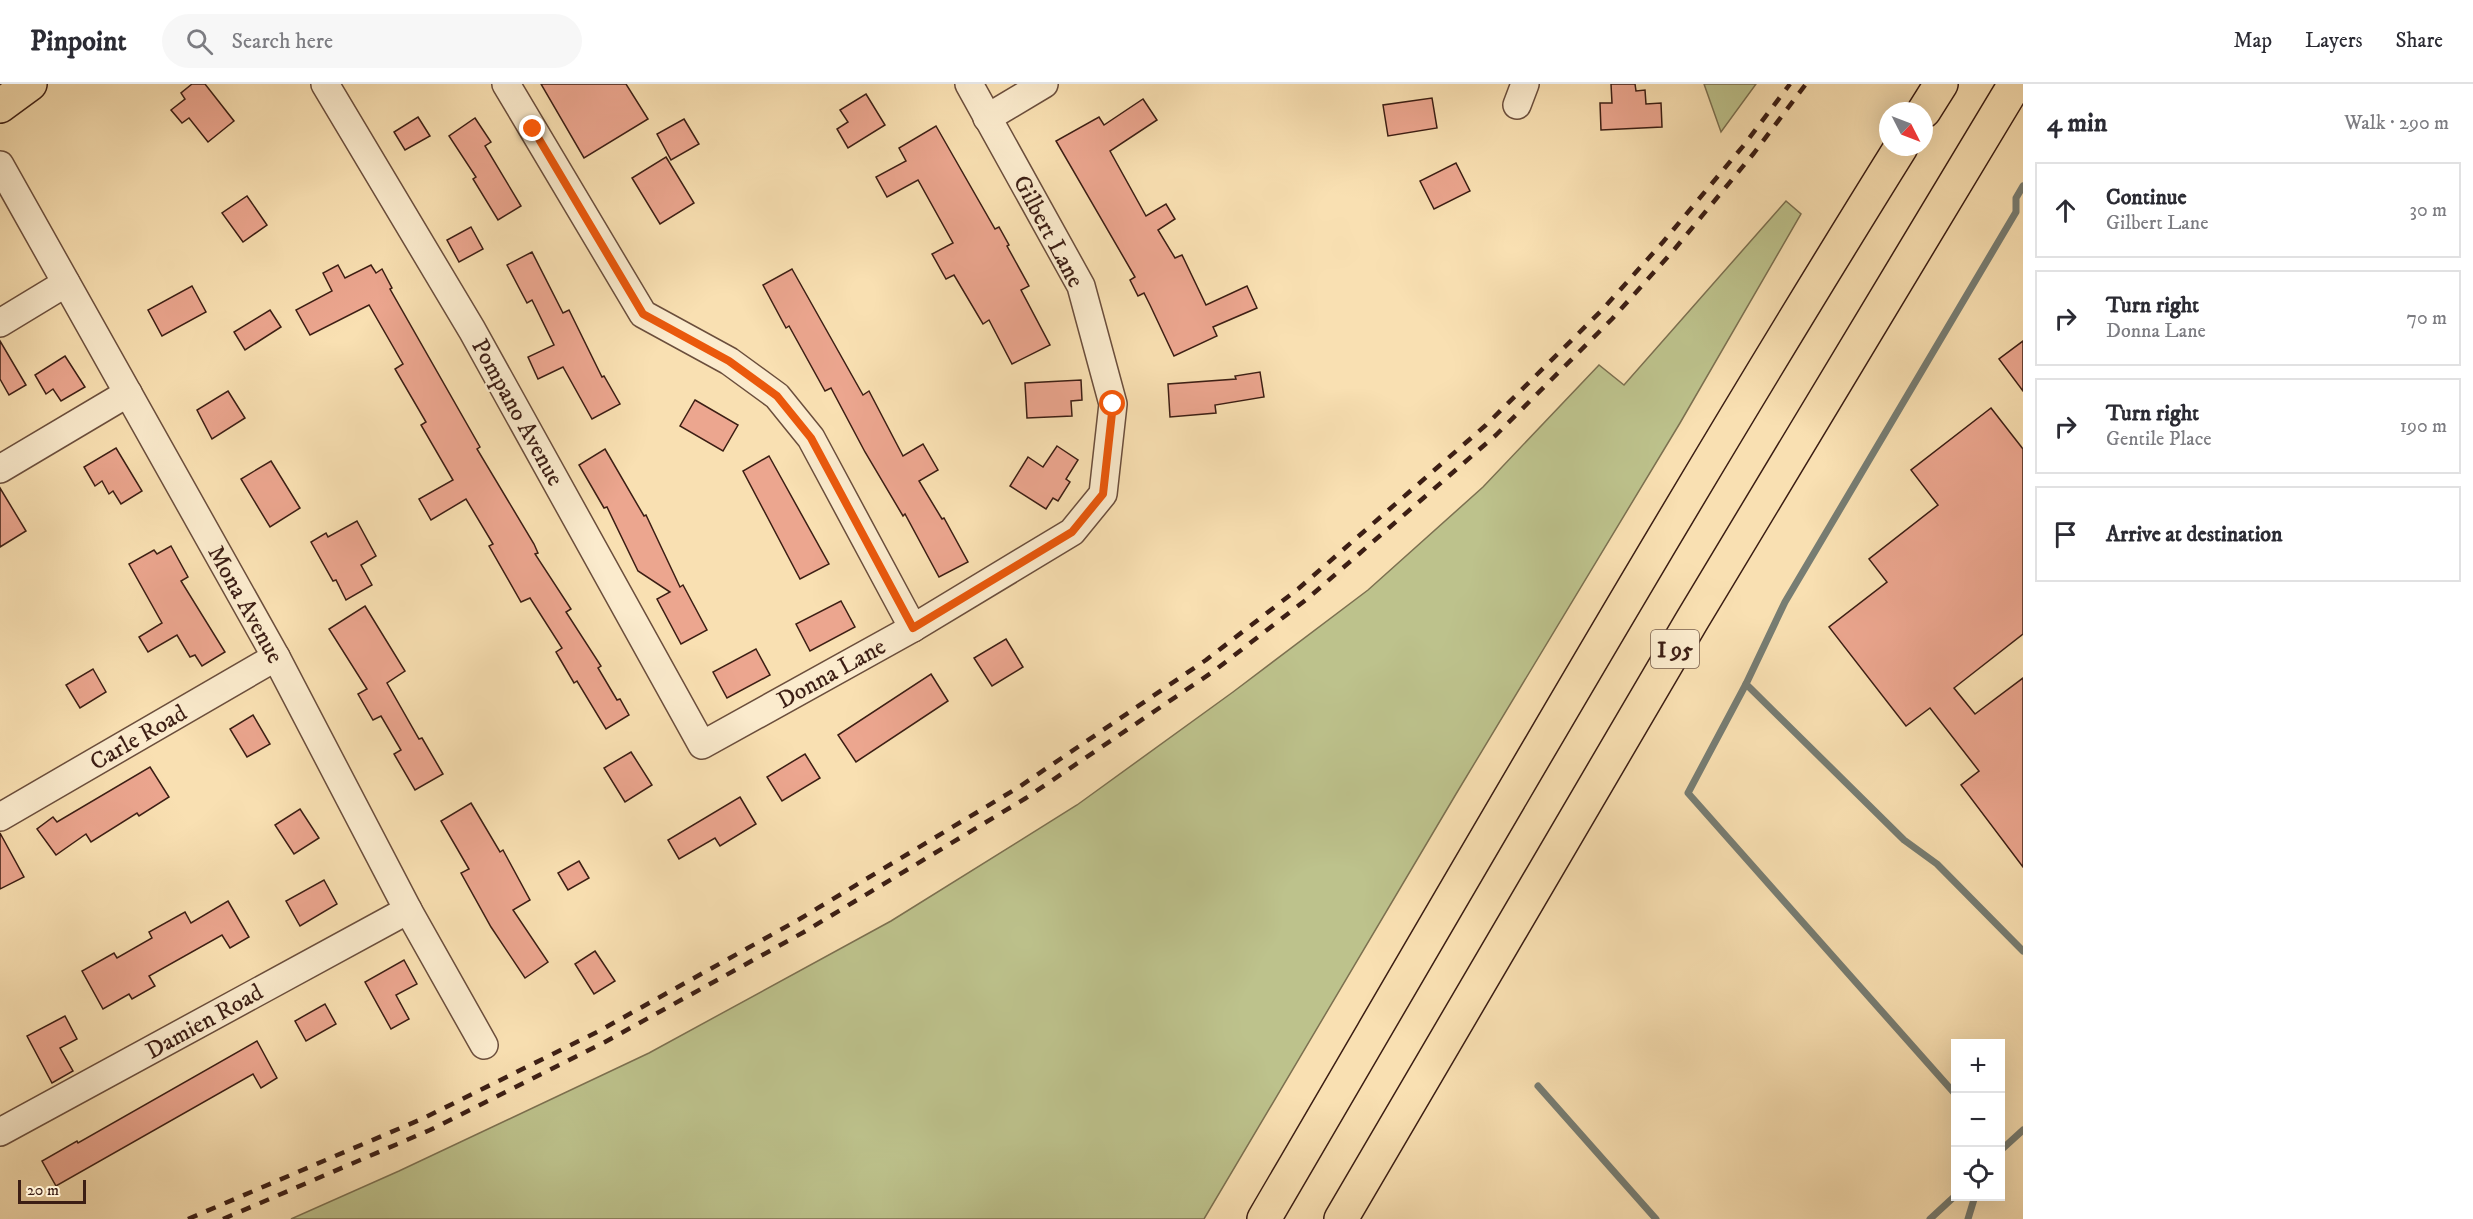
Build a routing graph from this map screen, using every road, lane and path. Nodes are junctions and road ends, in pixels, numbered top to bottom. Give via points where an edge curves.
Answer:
1 (30, 84) edge
2 (325, 84) edge
3 (506, 84) edge
4 (969, 84) edge
5 (1044, 84) edge
6 (1941, 84) edge
7 (2015, 84) edge
8 (1930, 102) edge
9 (0, 106) edge
10 (987, 118) junction
11 (1895, 156) edge
12 (0, 165) edge
13 (66, 283) junction
14 (0, 323) edge
15 (128, 393) junction
16 (0, 469) edge
17 (1103, 494) joint
18 (913, 628) junction
19 (276, 657) junction
20 (702, 746) joint
21 (0, 817) edge
22 (408, 910) junction
23 (484, 1045) dead end
24 (0, 1132) edge
25 (1264, 1219) edge
26 (1341, 1219) edge

1 - 9 main road
2 - 20 street, Pompano Avenue via 472,330
3 - 18 street via 643,314 729,361 777,396 811,438
4 - 10 street, Gilbert Lane
5 - 10 street
6 - 8 main road
7 - 26 main road, I 95 via 1691,622
10 - 17 street, Gilbert Lane via 1081,286 1113,404
11 - 25 main road via 1677,515
12 - 13 street, Mona Avenue
13 - 14 street
13 - 15 street, Mona Avenue
15 - 16 street
15 - 19 street, Mona Avenue
17 - 18 street, Donna Lane via 1072,532
18 - 20 street, Donna Lane
19 - 21 street, Carle Road
19 - 22 street, Mona Avenue
22 - 23 street, Mona Avenue
22 - 24 street, Damien Road

